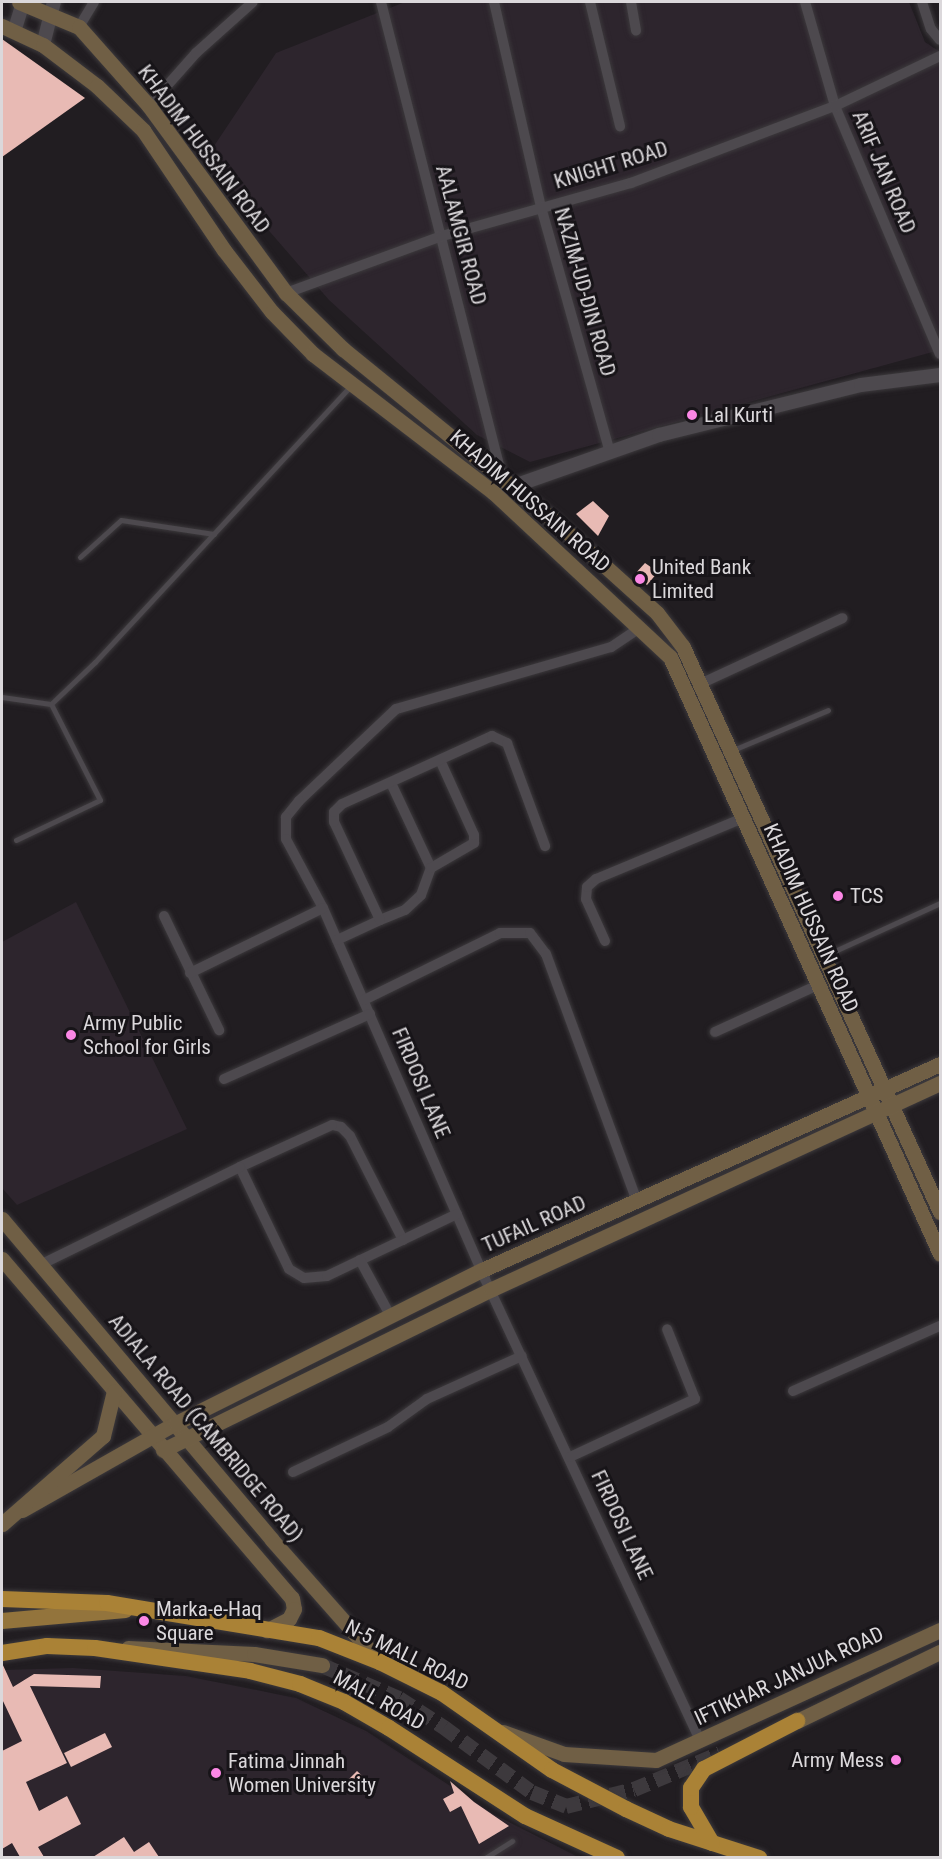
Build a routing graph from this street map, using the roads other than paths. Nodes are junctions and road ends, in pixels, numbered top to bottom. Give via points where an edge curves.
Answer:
1 (22, 2) edge
2 (94, 2) edge
3 (253, 2) edge
4 (381, 2) edge
5 (495, 2) edge
6 (590, 2) edge
7 (631, 2) edge
8 (805, 2) edge
9 (922, 2) edge
10 (52, 8) edge
11 (79, 27) junction
12 (8, 29) edge
13 (636, 31) dead end
14 (940, 40) edge
15 (43, 45) junction
16 (940, 56) edge
17 (149, 106) junction
18 (835, 106) junction
19 (620, 126) dead end
20 (541, 207) junction
21 (442, 236) junction
22 (286, 293) junction
23 (940, 354) edge
24 (940, 375) edge
25 (352, 384) junction
26 (610, 452) junction
27 (507, 483) junction
28 (494, 493) junction
29 (214, 534) junction
30 (80, 557) dead end
31 (843, 618) dead end
32 (641, 627) junction
33 (700, 684) junction
34 (2, 697) edge
35 (51, 704) junction
36 (828, 710) dead end
37 (730, 751) junction
38 (440, 760) junction
39 (391, 783) junction
40 (743, 818) junction
41 (16, 840) dead end
42 (545, 846) dead end
43 (431, 868) junction
44 (940, 903) edge
45 (323, 908) junction
46 (164, 916) dead end
47 (380, 920) junction
48 (337, 940) junction
49 (605, 940) dead end
50 (824, 956) junction
51 (190, 973) junction
52 (818, 985) junction
53 (364, 1000) junction
54 (370, 1014) junction
55 (219, 1030) dead end
56 (715, 1032) dead end
57 (940, 1064) edge
58 (224, 1079) dead end
59 (940, 1083) edge
60 (885, 1089) junction
61 (869, 1097) junction
62 (892, 1105) junction
63 (876, 1113) junction
64 (240, 1167) junction
65 (637, 1201) junction
66 (940, 1209) edge
67 (457, 1214) junction
68 (2, 1219) edge
69 (403, 1240) junction
70 (940, 1254) edge
71 (2, 1259) edge
72 (360, 1260) junction
73 (42, 1263) junction
74 (482, 1270) junction
75 (492, 1289) junction
76 (390, 1315) junction
77 (940, 1326) edge
78 (667, 1329) dead end
79 (522, 1356) junction
80 (114, 1391) junction
81 (793, 1391) dead end
82 (176, 1423) junction
83 (151, 1436) junction
84 (189, 1438) junction
85 (163, 1450) junction
86 (570, 1457) junction
87 (293, 1472) dead end
88 (22, 1510) junction
89 (2, 1524) edge
90 (2, 1599) edge
91 (140, 1609) junction
92 (2, 1621) edge
93 (267, 1630) junction
94 (940, 1630) edge
95 (95, 1648) junction
96 (940, 1652) edge
97 (2, 1653) edge
98 (380, 1662) junction
99 (322, 1665) tunnel mouth
100 (797, 1721) joint
101 (494, 1729) junction
102 (700, 1740) junction
103 (512, 1841) dead end
104 (712, 1843) junction
105 (485, 1857) edge
106 (617, 1857) edge
107 (759, 1857) edge

1 - 10 main road, KHADIM HUSSAIN ROAD
1 - 12 street
2 - 11 street
3 - 17 street via 196,53
4 - 21 street, AALAMGIR ROAD
5 - 20 street, NAZIM-UD-DIN ROAD
6 - 19 street
7 - 13 street
8 - 18 street, ARIF JAN ROAD
9 - 14 street via 931,29
10 - 11 main road, KHADIM HUSSAIN ROAD
10 - 15 street
11 - 17 main road, KHADIM HUSSAIN ROAD
12 - 15 main road, KHADIM HUSSAIN ROAD
15 - 25 main road, KHADIM HUSSAIN ROAD via 98,86 143,130 224,250 272,312 313,354
16 - 18 street, KNIGHT ROAD
17 - 22 main road, KHADIM HUSSAIN ROAD
18 - 20 street, KNIGHT ROAD via 631,183
18 - 23 street, ARIF JAN ROAD
20 - 21 street, KNIGHT ROAD
20 - 26 street, NAZIM-UD-DIN ROAD
21 - 22 street, KNIGHT ROAD
21 - 27 street, AALAMGIR ROAD
22 - 27 main road, KHADIM HUSSAIN ROAD via 344,350
24 - 26 street via 861,385 659,435
25 - 28 main road, KHADIM HUSSAIN ROAD
25 - 29 lane
26 - 27 street
27 - 28 street
27 - 33 main road, KHADIM HUSSAIN ROAD via 657,613 683,647
28 - 32 main road, KHADIM HUSSAIN ROAD
29 - 30 lane via 121,520
29 - 35 lane
31 - 33 street
32 - 40 main road, KHADIM HUSSAIN ROAD via 670,657
32 - 45 street, FIRDOSI LANE via 611,647 396,709 286,817 286,839
33 - 37 main road, KHADIM HUSSAIN ROAD
34 - 35 lane
35 - 41 lane via 100,800
36 - 37 lane
37 - 50 main road, KHADIM HUSSAIN ROAD
38 - 39 street
38 - 42 street via 492,736 507,743
38 - 43 street via 474,835 474,843
39 - 43 street
39 - 47 street via 342,804 334,812 334,822
40 - 49 street via 587,886 586,899
40 - 52 main road, KHADIM HUSSAIN ROAD
43 - 47 street via 421,895 405,910
44 - 50 lane
45 - 48 street, FIRDOSI LANE
45 - 51 street
46 - 51 street
47 - 48 street
48 - 53 street, FIRDOSI LANE
50 - 60 main road, KHADIM HUSSAIN ROAD
51 - 55 street
52 - 56 street
52 - 61 main road, KHADIM HUSSAIN ROAD
53 - 54 street, FIRDOSI LANE
53 - 65 street via 500,933 530,933 546,954
54 - 58 street
54 - 67 street, FIRDOSI LANE
57 - 60 main road, TUFAIL ROAD
59 - 62 main road, TUFAIL ROAD
60 - 61 main road, TUFAIL ROAD
60 - 62 main road, KHADIM HUSSAIN ROAD
61 - 63 main road, KHADIM HUSSAIN ROAD
61 - 65 main road, TUFAIL ROAD
62 - 63 main road, TUFAIL ROAD
62 - 66 main road, KHADIM HUSSAIN ROAD
63 - 70 main road, KHADIM HUSSAIN ROAD
63 - 75 main road, TUFAIL ROAD
64 - 69 street via 332,1125 341,1127 350,1136
64 - 72 street via 289,1269 304,1278 327,1276
64 - 73 street
65 - 74 main road, TUFAIL ROAD
67 - 69 street
67 - 74 street, FIRDOSI LANE
68 - 73 main road, ADIALA ROAD (CAMBRIDGE ROAD)
69 - 72 street
71 - 80 main road
72 - 76 street
73 - 82 main road, ADIALA ROAD (CAMBRIDGE ROAD)
74 - 75 street, FIRDOSI LANE
74 - 76 main road, TUFAIL ROAD
75 - 79 street, FIRDOSI LANE
75 - 84 main road, TUFAIL ROAD
76 - 82 main road, TUFAIL ROAD
77 - 81 street
78 - 86 street via 695,1399
79 - 86 street, FIRDOSI LANE
79 - 87 street via 427,1399 388,1427
80 - 83 main road
80 - 88 main road via 103,1436
82 - 83 main road, TUFAIL ROAD
82 - 84 main road, ADIALA ROAD (CAMBRIDGE ROAD)
83 - 85 main road
83 - 88 main road, TUFAIL ROAD
84 - 85 main road, TUFAIL ROAD
84 - 98 main road, ADIALA ROAD (CAMBRIDGE ROAD) via 272,1540
85 - 93 main road via 292,1598 294,1609 289,1619
86 - 102 street, FIRDOSI LANE
88 - 89 main road
90 - 91 highway, N-5 MALL ROAD via 32,1597
91 - 92 main road
91 - 93 highway, N-5 MALL ROAD
93 - 98 highway, N-5 MALL ROAD via 319,1638
94 - 102 main road, IFTIKHAR JANJUA ROAD
95 - 97 highway, MALL ROAD via 47,1646
95 - 99 main road via 175,1647
95 - 106 highway, MALL ROAD via 250,1671 300,1684 344,1702 389,1728 525,1816
96 - 100 main road, IFTIKHAR JANJUA ROAD
98 - 101 highway, N-5 MALL ROAD via 442,1693
100 - 104 highway via 704,1769 691,1788 691,1807
101 - 102 main road, IFTIKHAR JANJUA ROAD via 564,1754 656,1760
101 - 104 highway, N-5 MALL ROAD via 552,1770 669,1829
103 - 105 lane
104 - 107 highway, N-5 MALL ROAD

